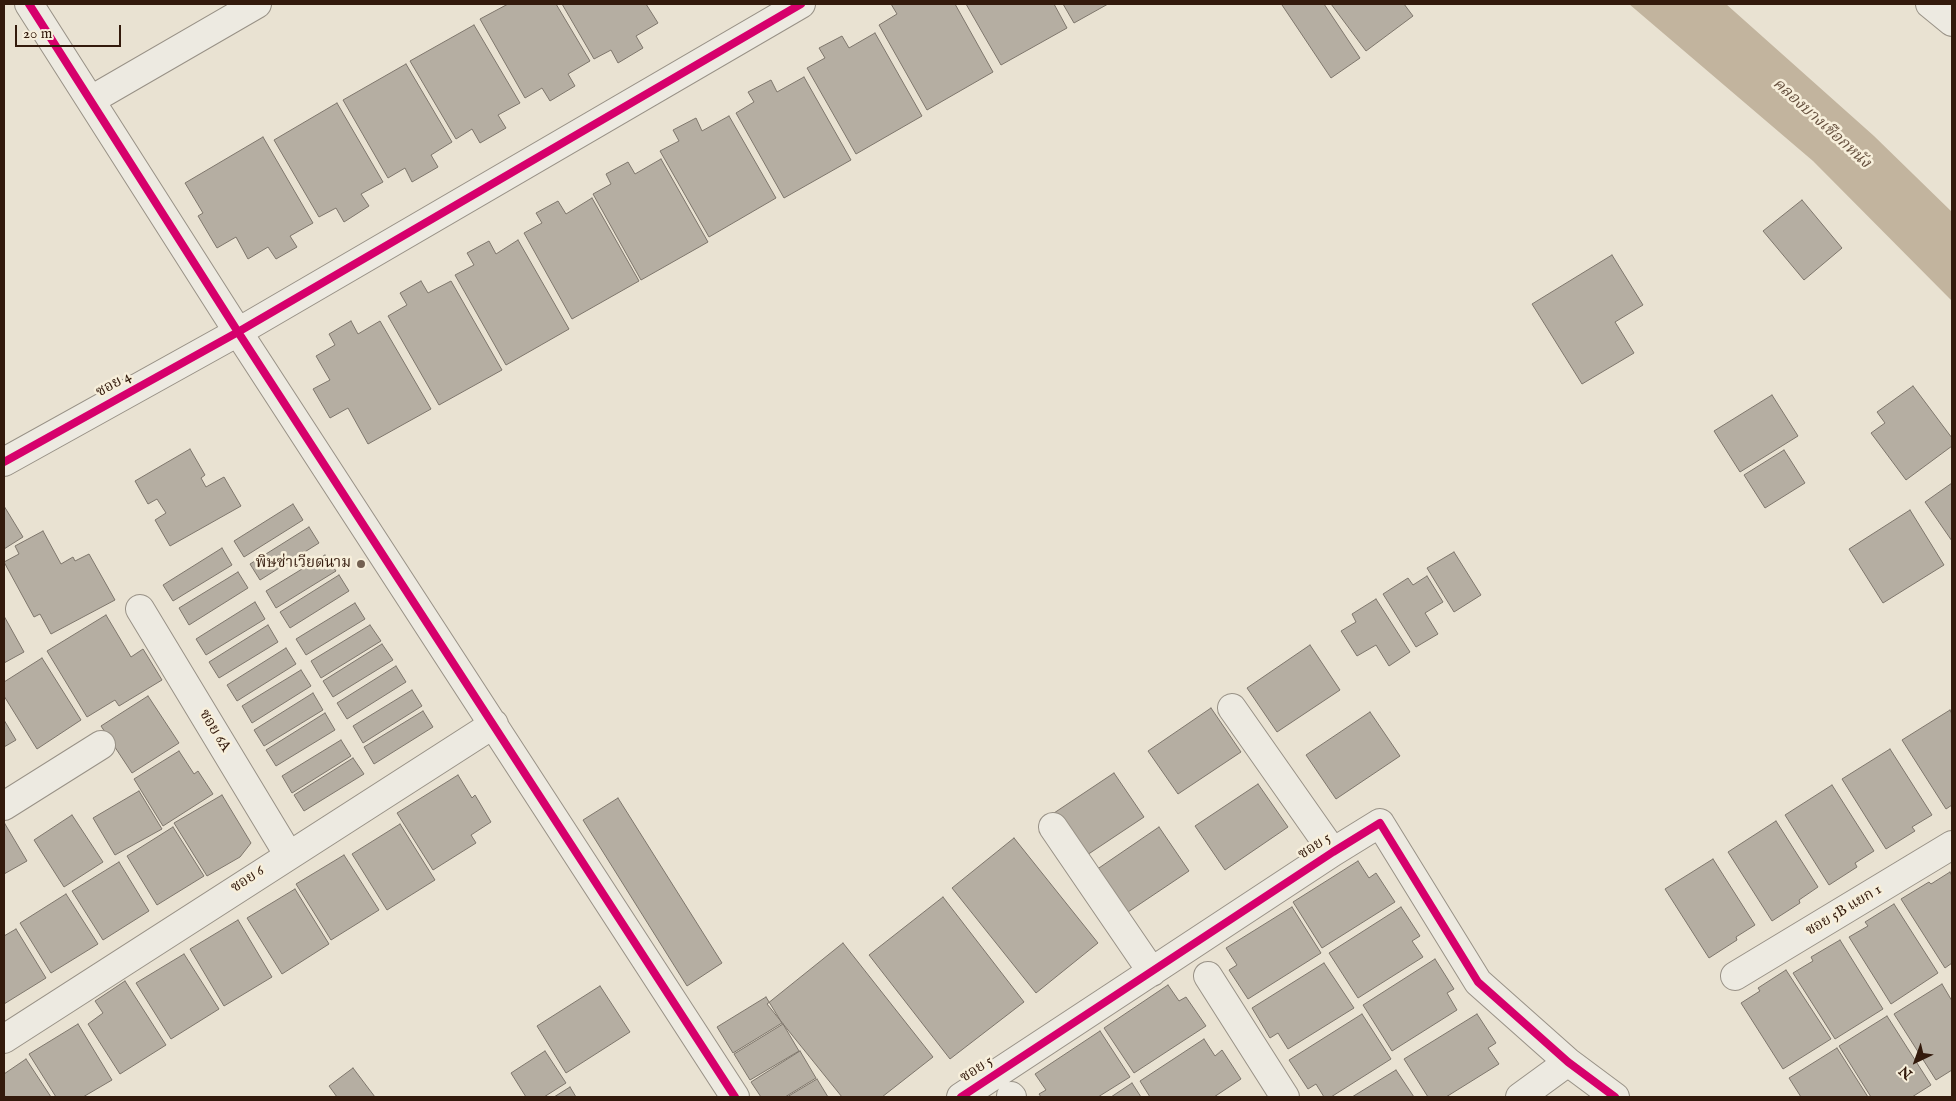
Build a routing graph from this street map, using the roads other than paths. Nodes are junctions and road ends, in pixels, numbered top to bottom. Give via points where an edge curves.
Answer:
1 (29, 4) edge
2 (257, 4) edge
3 (801, 4) edge
4 (1930, 4) edge
5 (1952, 22) edge
6 (91, 100) junction
7 (238, 332) junction
8 (4, 462) edge
9 (140, 609) dead end
10 (1232, 708) dead end
11 (494, 724) junction
12 (101, 744) dead end
13 (4, 806) edge
14 (1053, 827) dead end
15 (1952, 845) edge
16 (1333, 852) junction
17 (288, 854) junction
18 (1152, 972) junction
19 (1208, 976) dead end
20 (1735, 976) dead end
21 (4, 1038) edge
22 (1568, 1062) junction
23 (735, 1097) edge
24 (961, 1097) edge
25 (1285, 1097) edge
26 (1520, 1097) edge
27 (1615, 1097) edge

1 - 6 street
2 - 6 street
3 - 7 street, ซอย 4
4 - 5 street
6 - 7 street
7 - 8 street, ซอย 4
7 - 11 street
9 - 17 street, ซอย 6A
10 - 16 street
11 - 17 street, ซอย 6
11 - 23 street
12 - 13 street
14 - 18 street
15 - 20 street, ซอย 5B แยก 1
16 - 18 street, ซอย 5
16 - 22 street, ซอย 5 via 1380,823 1478,982
17 - 21 street, ซอย 6
18 - 24 street, ซอย 5
19 - 25 street
22 - 26 street
22 - 27 street, ซอย 5

